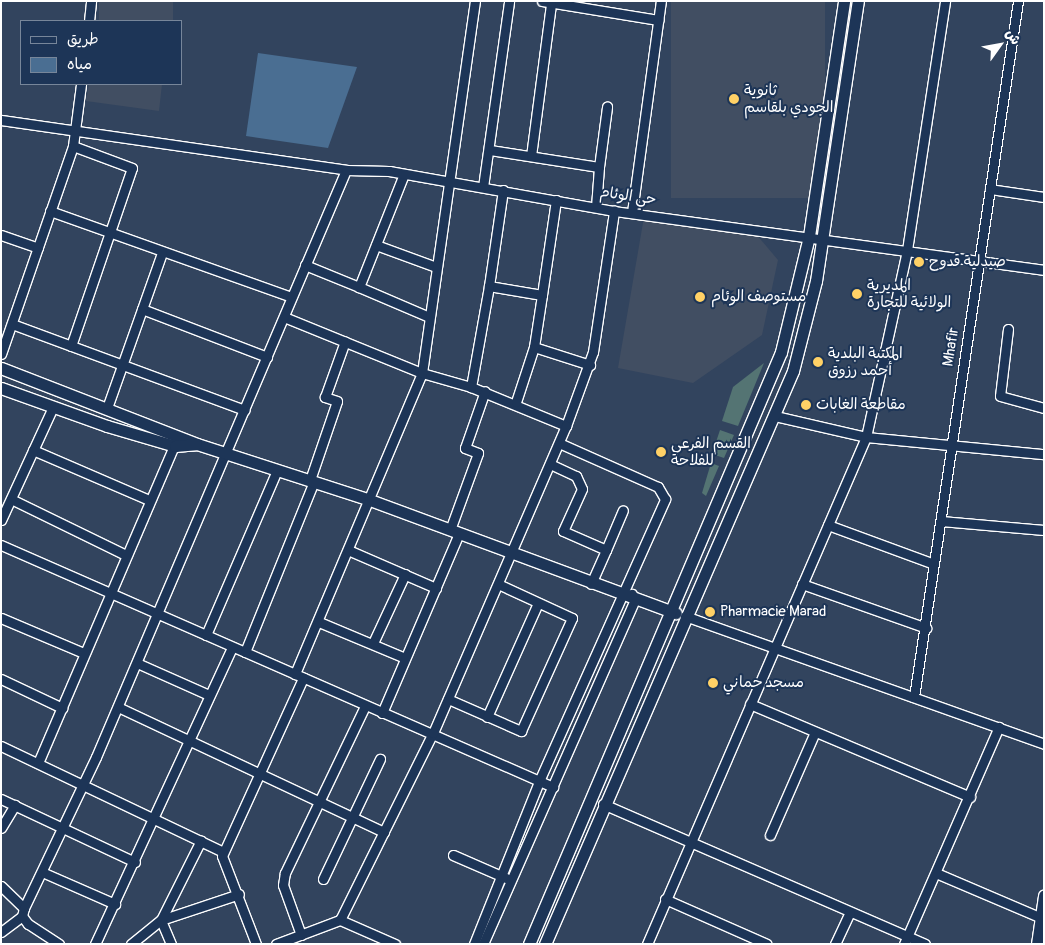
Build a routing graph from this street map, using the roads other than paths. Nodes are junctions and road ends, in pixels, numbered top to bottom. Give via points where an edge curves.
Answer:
1 (91, 1) edge
2 (475, 1) edge
3 (509, 1) edge
4 (542, 1) edge
5 (661, 1) edge
6 (844, 1) edge
7 (858, 1) edge
8 (945, 1) edge
9 (1018, 1) edge
10 (551, 4) junction
11 (89, 20) edge
12 (658, 20) junction
13 (81, 85) edge
14 (607, 107) dead end
15 (1, 120) edge
16 (75, 131) junction
17 (73, 146) junction
18 (490, 150) junction
19 (531, 156) junction
20 (599, 167) junction
21 (346, 170) junction
22 (404, 174) junction
23 (450, 181) junction
24 (483, 187) junction
25 (990, 189) junction
26 (503, 190) junction
27 (1044, 197) edge
28 (556, 200) junction
29 (596, 207) junction
30 (50, 211) junction
31 (614, 211) junction
32 (632, 212) junction
33 (109, 234) junction
34 (1, 235) edge
35 (809, 236) junction
36 (823, 238) junction
37 (376, 245) junction
38 (38, 248) junction
39 (907, 250) junction
40 (162, 253) junction
41 (980, 261) junction
42 (305, 265) junction
43 (436, 267) junction
44 (1044, 270) edge
45 (489, 286) junction
46 (359, 287) junction
47 (542, 295) junction
48 (291, 297) junction
49 (142, 309) junction
50 (284, 317) junction
51 (429, 317) junction
52 (12, 324) junction
53 (1008, 329) dead end
54 (345, 341) junction
55 (71, 346) junction
56 (534, 347) junction
57 (1, 354) edge
58 (266, 357) junction
59 (590, 365) junction
60 (122, 367) junction
61 (1, 368) edge
62 (422, 373) junction
63 (471, 387) junction
64 (1, 388) edge
65 (485, 392) junction
66 (516, 402) junction
67 (53, 407) junction
68 (107, 408) junction
69 (1044, 408) edge
70 (246, 410) junction
71 (775, 416) junction
72 (566, 426) junction
73 (866, 437) junction
74 (177, 440) junction
75 (559, 443) junction
76 (951, 448) junction
77 (33, 450) junction
78 (227, 451) junction
79 (1044, 454) edge
80 (550, 464) junction
81 (277, 470) junction
82 (312, 481) junction
83 (11, 499) junction
84 (150, 500) junction
85 (370, 500) junction
86 (623, 510) dead end
87 (1, 520) edge
88 (941, 521) junction
89 (828, 525) junction
90 (1044, 530) edge
91 (455, 532) junction
92 (1, 545) edge
93 (348, 550) junction
94 (606, 550) junction
95 (513, 552) junction
96 (126, 555) junction
97 (934, 564) junction
98 (405, 574) junction
99 (498, 584) junction
100 (591, 584) junction
101 (802, 584) junction
102 (436, 588) junction
103 (624, 590) junction
104 (109, 592) junction
105 (635, 600) junction
106 (538, 602) junction
107 (670, 611) junction
108 (159, 614) junction
109 (685, 616) junction
110 (1, 618) edge
111 (319, 622) junction
112 (926, 628) junction
113 (206, 635) junction
114 (373, 643) junction
115 (232, 647) junction
116 (775, 647) junction
117 (246, 652) junction
118 (84, 653) junction
119 (405, 658) junction
120 (137, 663) junction
121 (299, 676) junction
122 (1, 678) edge
123 (209, 695) junction
124 (914, 697) junction
125 (448, 700) junction
126 (750, 704) junction
127 (365, 706) junction
128 (118, 707) junction
129 (62, 708) junction
130 (382, 714) junction
131 (488, 717) junction
132 (999, 727) junction
133 (815, 732) junction
134 (433, 733) junction
135 (188, 739) junction
136 (1044, 744) edge
137 (1, 746) edge
138 (380, 759) dead end
139 (38, 763) junction
140 (258, 772) junction
141 (540, 779) junction
142 (84, 783) junction
143 (553, 787) junction
144 (970, 797) junction
145 (1, 799) edge
146 (320, 800) junction
147 (603, 804) junction
148 (15, 805) junction
149 (156, 817) junction
150 (352, 817) junction
151 (64, 827) junction
152 (1, 828) edge
153 (384, 832) junction
154 (770, 835) dead end
155 (201, 840) junction
156 (691, 843) junction
157 (223, 852) junction
158 (453, 855) dead end
159 (135, 862) junction
160 (42, 872) junction
161 (936, 873) junction
162 (502, 876) junction
163 (323, 879) dead end
164 (511, 880) junction
165 (1, 886) edge
166 (239, 894) junction
167 (1044, 896) edge
168 (665, 899) junction
169 (116, 904) junction
170 (23, 912) junction
171 (850, 912) junction
172 (1042, 918) edge
173 (161, 920) junction
174 (340, 920) junction
175 (1, 932) edge
176 (301, 935) junction
177 (905, 940) edge
178 (59, 944) edge
179 (95, 944) edge
180 (131, 944) edge
181 (171, 944) edge
182 (256, 944) edge
183 (276, 944) edge
184 (395, 944) edge
185 (474, 944) edge
186 (483, 944) edge
187 (529, 944) edge
188 (545, 944) edge
189 (647, 944) edge
190 (767, 944) edge
191 (834, 944) edge
192 (926, 944) edge
193 (1037, 944) edge

1 - 11 street
2 - 23 street
3 - 18 street
4 - 10 street
5 - 12 street
6 - 35 street
7 - 36 street
8 - 39 street
9 - 25 street, Mhafir
10 - 12 street
10 - 19 street
12 - 32 street
13 - 16 street
14 - 20 street
15 - 16 street, حي الوئام
16 - 17 street
16 - 21 street, حي الوئام
17 - 30 street
17 - 33 street via 132,168
18 - 19 street
18 - 24 street
19 - 20 street
20 - 29 street
21 - 22 street, حي الوئام
21 - 42 street
22 - 23 street, حي الوئام
22 - 37 street
23 - 24 street, حي الوئام
23 - 43 street
24 - 26 street, حي الوئام
25 - 27 street
25 - 41 street, Mhafir
26 - 28 street, حي الوئام
26 - 45 street
28 - 29 street, حي الوئام
28 - 47 street
29 - 31 street, حي الوئام
30 - 33 street
30 - 38 street
31 - 32 street, حي الوئام
31 - 59 street
32 - 35 street, حي الوئام
33 - 40 street
33 - 55 street
34 - 38 street
35 - 36 street, حي الوئام
35 - 107 street via 797,296 764,397
36 - 39 street, حي الوئام
36 - 71 street via 805,328
37 - 43 street
37 - 46 street
38 - 52 street
39 - 41 street, حي الوئام
39 - 73 street
40 - 48 street
40 - 49 street
41 - 44 street, حي الوئام
41 - 76 street, Mhafir
42 - 46 street
42 - 48 street
43 - 51 street
45 - 47 street
45 - 63 street
46 - 51 street
47 - 56 street
48 - 50 street
49 - 58 street
49 - 60 street
50 - 54 street
50 - 58 street
51 - 62 street
52 - 55 street
52 - 57 street
53 - 69 street via 1000,396
54 - 62 street
54 - 82 street via 325,397 338,401
55 - 60 street
56 - 59 street
56 - 66 street
58 - 70 street
59 - 72 street
60 - 68 street
60 - 70 street
61 - 68 street
62 - 63 street
62 - 85 street
63 - 65 street
64 - 67 street
65 - 66 street
65 - 91 street via 465,448 478,453
66 - 72 street
67 - 74 street
67 - 77 street
68 - 74 street
70 - 78 street
71 - 73 street
71 - 109 street
72 - 75 street
73 - 76 street
73 - 89 street
74 - 78 street
74 - 84 street
75 - 80 street
75 - 103 street via 664,492 665,502
76 - 79 street
76 - 88 street, Mhafir
77 - 83 street
77 - 84 street
78 - 81 street
78 - 108 street
80 - 94 street via 576,476 582,489 563,531
80 - 95 street
81 - 82 street
81 - 113 street
82 - 85 street
82 - 117 street
83 - 87 street
83 - 96 street
84 - 96 street
85 - 91 street
85 - 93 street
86 - 94 street
88 - 90 street
88 - 97 street, Mhafir
89 - 97 street
89 - 101 street
91 - 95 street
91 - 102 street
92 - 104 street
93 - 98 street
93 - 111 street
94 - 100 street
95 - 99 street
95 - 100 street
96 - 104 street
97 - 112 street, Mhafir
98 - 102 street
98 - 114 street
99 - 106 street
99 - 125 street
100 - 103 street
101 - 112 street
101 - 116 street
102 - 119 street
103 - 105 street
103 - 141 street
104 - 108 street
104 - 118 street
105 - 107 street
105 - 143 street
106 - 131 street
106 - 131 street via 572,618 522,731
107 - 109 street
107 - 187 street
108 - 113 street
108 - 120 street
109 - 116 street
109 - 147 street
110 - 118 street
111 - 114 street
111 - 121 street
112 - 124 street, Mhafir
113 - 115 street
114 - 119 street
115 - 117 street
115 - 123 street
116 - 124 street
116 - 126 street
117 - 121 street
118 - 129 street
119 - 130 street
120 - 123 street
120 - 128 street
121 - 127 street
121 - 140 street
122 - 129 street
123 - 135 street
124 - 132 street
125 - 131 street
125 - 134 street
126 - 133 street
126 - 156 street
127 - 130 street
127 - 146 street
128 - 135 street
128 - 142 street
129 - 139 street
130 - 134 street
132 - 136 street
132 - 144 street
133 - 144 street
133 - 154 street
134 - 141 street
134 - 153 street
135 - 140 street
135 - 149 street
137 - 139 street
138 - 150 street
139 - 142 street
140 - 146 street
140 - 157 street
141 - 143 street
141 - 162 street
142 - 149 street
142 - 151 street
143 - 164 street
144 - 161 street
145 - 148 street
146 - 150 street
146 - 176 street via 283,885
147 - 156 street
147 - 188 street
148 - 151 street
148 - 152 street
149 - 155 street
149 - 159 street
150 - 153 street
150 - 163 street
151 - 159 street
151 - 160 street
153 - 174 street
155 - 157 street
155 - 173 street
156 - 168 street
156 - 171 street
157 - 166 street via 223,868
158 - 162 street
159 - 169 street
160 - 169 street
160 - 170 street
161 - 172 street
161 - 177 street
162 - 164 street
162 - 185 street
164 - 186 street
165 - 170 street
166 - 173 street
166 - 182 street
167 - 172 street
168 - 189 street
168 - 190 street
169 - 179 street
170 - 175 street
170 - 178 street
171 - 177 street
171 - 191 street
172 - 193 street
173 - 180 street
173 - 181 street
174 - 176 street
174 - 184 street
176 - 183 street
177 - 192 street

